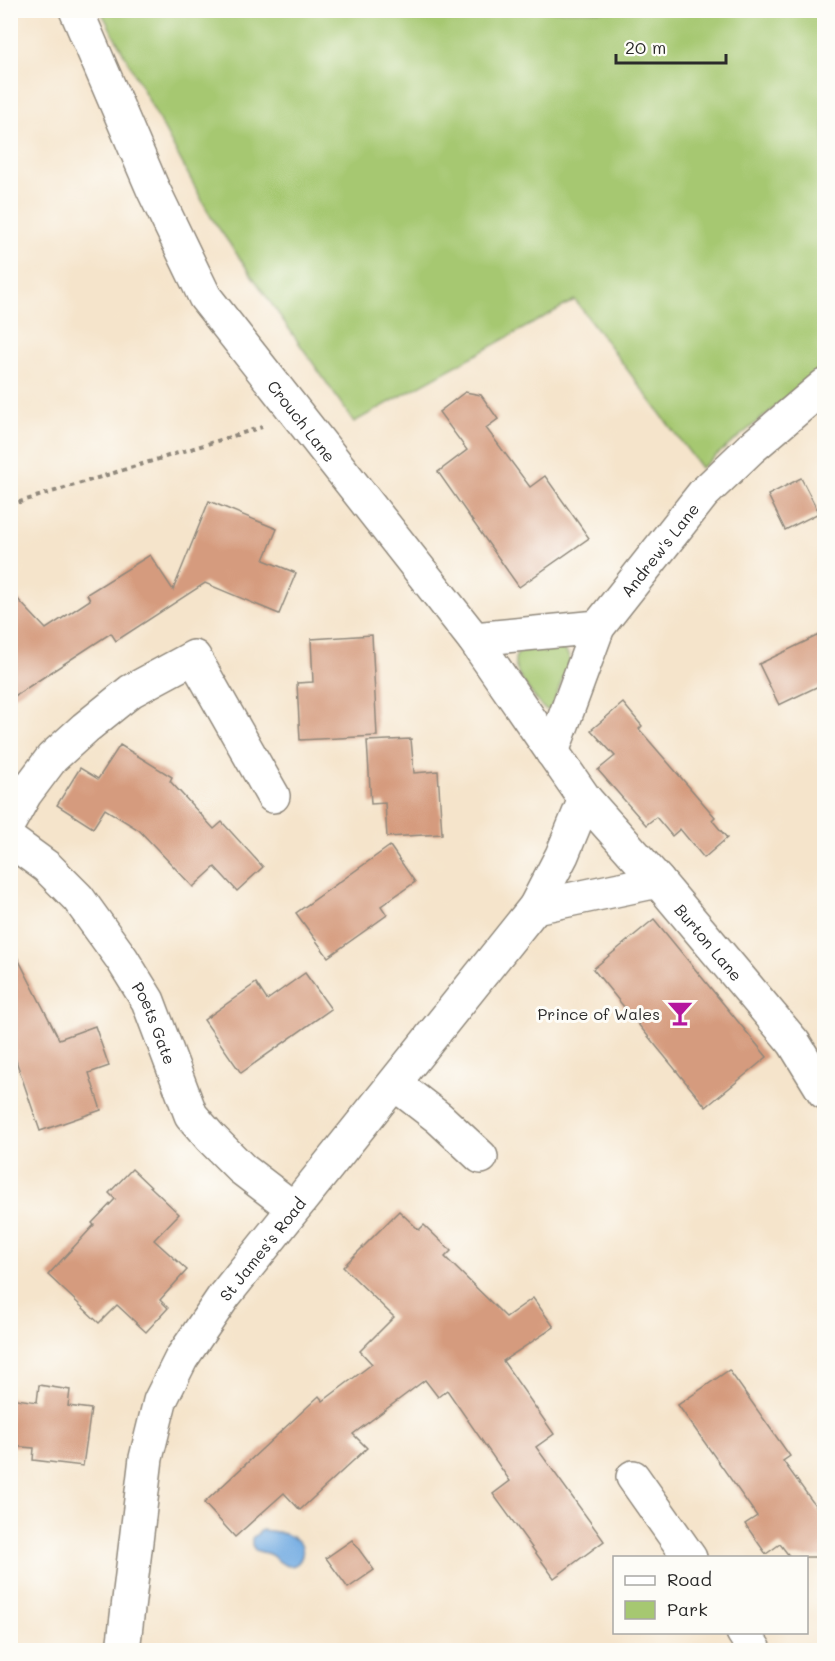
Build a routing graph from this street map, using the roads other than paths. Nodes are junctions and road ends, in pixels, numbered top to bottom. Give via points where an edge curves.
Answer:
1 (76, 10) edge
2 (825, 386) edge
3 (598, 627) junction
4 (474, 639) junction
5 (552, 752) junction
6 (273, 796) dead end
7 (585, 799) junction
8 (10, 821) edge
9 (10, 840) edge
10 (658, 881) junction
11 (535, 907) junction
12 (395, 1084) junction
13 (825, 1092) edge
14 (481, 1158) dead end
15 (293, 1208) junction
16 (633, 1477) dead end
17 (689, 1556) edge
18 (744, 1634) edge
19 (123, 1650) edge
20 (755, 1650) edge

1 - 4 street, Crouch Lane via 152,188 205,297
2 - 3 street, Andrew's Lane via 750,448 703,494
3 - 4 street
3 - 5 street, Andrew's Lane
4 - 5 street, Crouch Lane
5 - 7 street, Crouch Lane
6 - 8 street via 194,657 130,691 76,735 52,758
7 - 10 street, Burton Lane
7 - 11 street, St James's Road
9 - 15 street, Poets Gate via 47,867 78,898 122,959 147,1001 191,1115 242,1169
10 - 11 street
10 - 13 street, Burton Lane via 794,1043
11 - 12 street, St James's Road
12 - 14 street
12 - 15 street, St James's Road
15 - 19 street, St James's Road via 218,1305 181,1359 160,1401 146,1458
16 - 17 street
18 - 20 street

